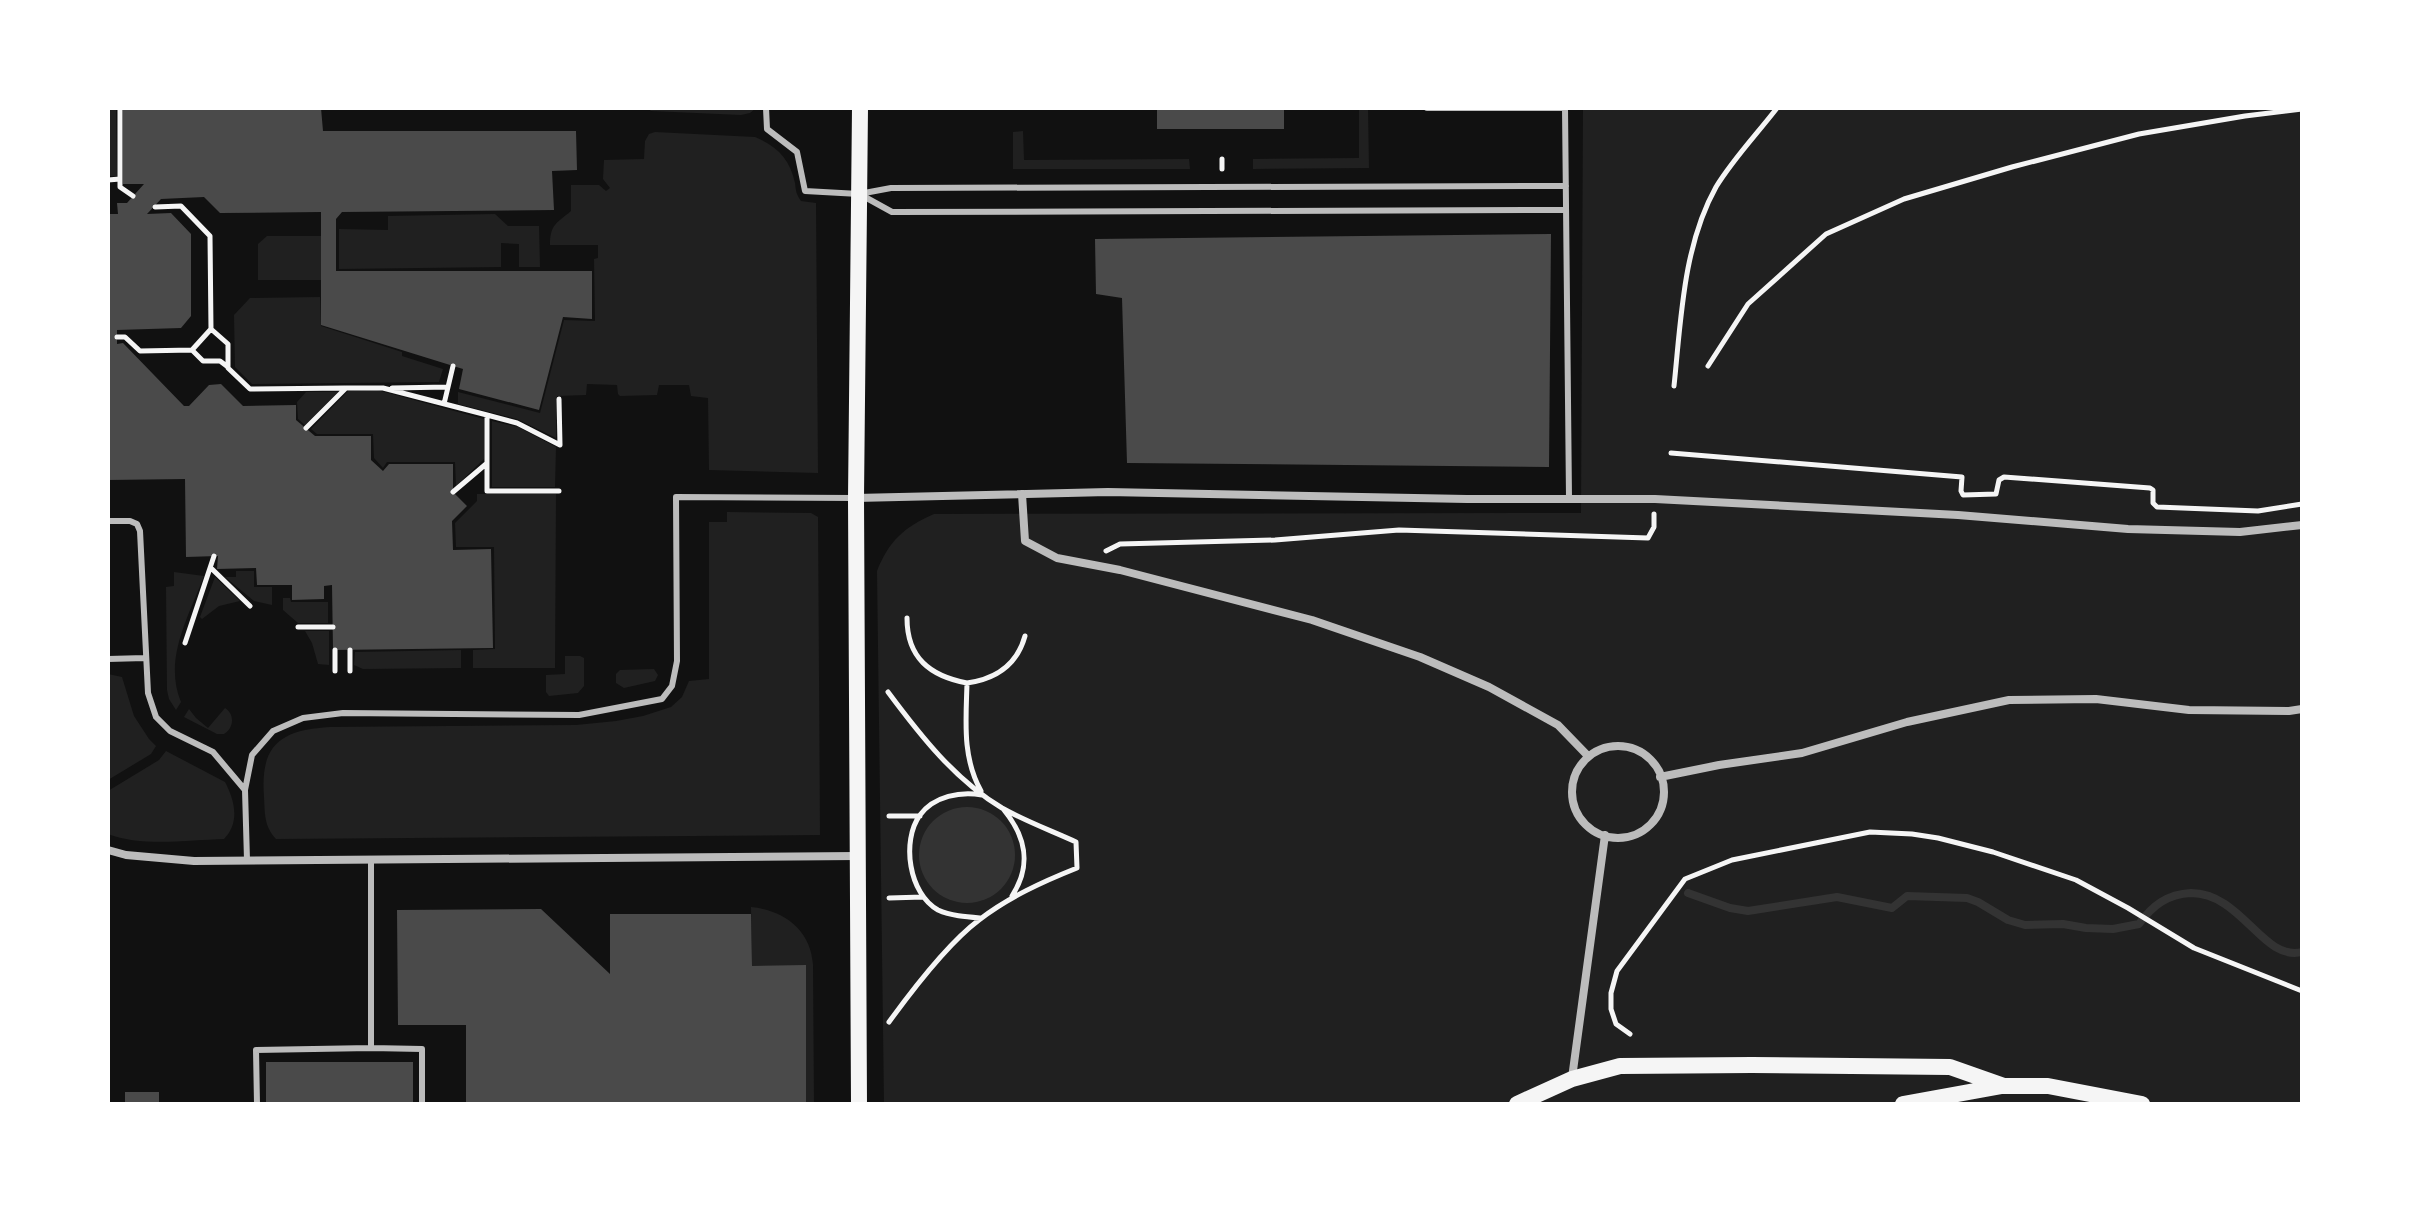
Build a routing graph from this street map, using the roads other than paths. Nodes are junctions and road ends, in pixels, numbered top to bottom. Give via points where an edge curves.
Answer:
1 (766, 108) edge
2 (860, 108) edge
3 (1427, 108) edge
4 (1565, 108) edge
5 (1566, 186) junction
6 (859, 194) junction
7 (1566, 210) junction
8 (1022, 494) junction
9 (856, 498) junction
10 (1569, 498) junction
11 (108, 521) edge
12 (2302, 525) edge
13 (145, 658) junction
14 (108, 659) edge
15 (2302, 709) edge
16 (1588, 756) junction
17 (1660, 777) junction
18 (245, 790) junction
19 (1605, 835) junction
20 (108, 850) edge
21 (857, 856) junction
22 (371, 859) junction
23 (247, 860) junction
24 (371, 1048) junction
25 (1572, 1079) junction
26 (2004, 1086) junction
27 (257, 1104) edge
28 (422, 1104) edge
29 (859, 1104) edge
30 (1517, 1104) edge
31 (1903, 1104) edge
32 (2142, 1104) edge

1 - 6 lane via 767,129 797,152 805,191
2 - 6 main road
3 - 4 lane
4 - 5 lane
5 - 6 lane via 891,188
5 - 7 lane
6 - 7 lane via 892,212
6 - 9 main road
7 - 10 lane
8 - 9 street
8 - 10 street
8 - 16 street via 1025,541 1057,558 1312,620 1420,657 1558,725
9 - 18 lane via 676,497 677,661 672,686 662,699 579,715 343,713 303,718 273,731 252,755
9 - 21 main road
10 - 12 street via 1958,515 2144,530 2240,532
11 - 13 lane via 130,521 140,531
13 - 14 lane
13 - 18 lane via 156,717 170,731 213,752
15 - 17 street via 2189,710 2096,699 2009,700 1802,753
16 - 17 street via 1609,746 1638,750 1654,762
16 - 19 street via 1572,785 1573,803 1581,820
17 - 19 street via 1664,797 1648,828 1618,839
18 - 23 lane
19 - 25 street
20 - 23 street via 194,861
21 - 22 street
21 - 29 main road
22 - 23 street
22 - 24 lane
24 - 27 lane via 256,1050
24 - 28 lane via 422,1049
25 - 26 main road via 1620,1066 1950,1067
25 - 30 main road
26 - 31 main road
26 - 32 main road via 2048,1086

